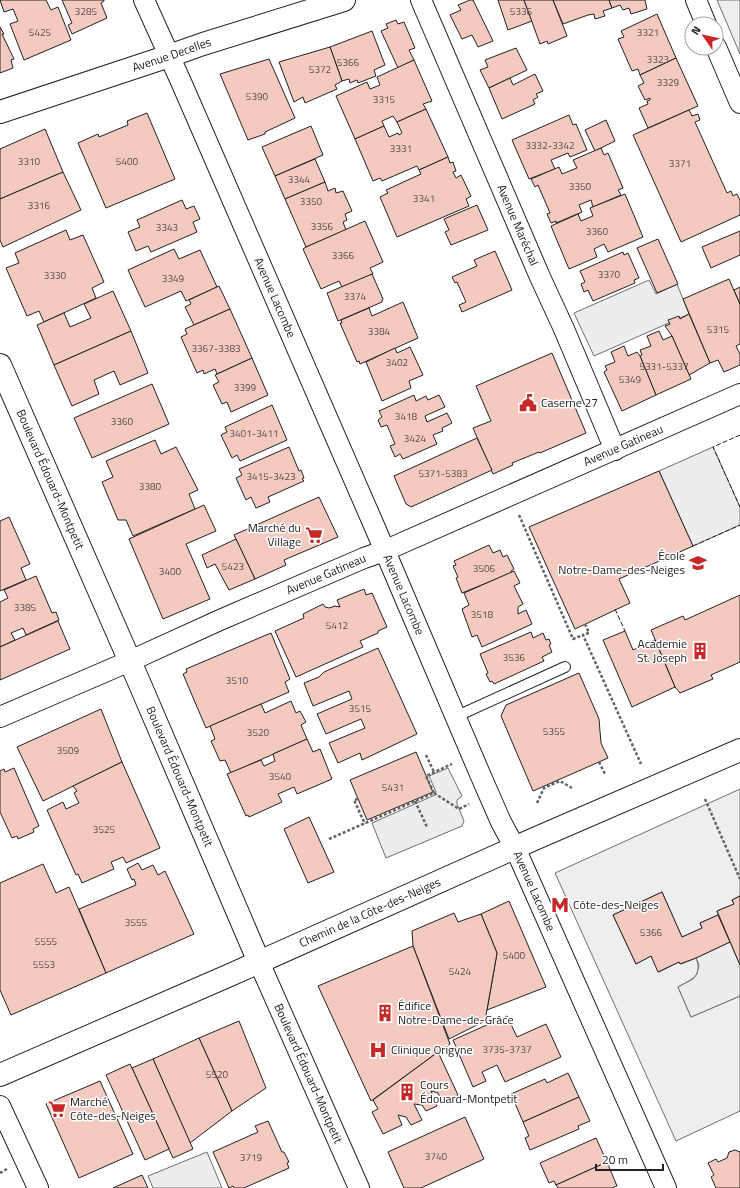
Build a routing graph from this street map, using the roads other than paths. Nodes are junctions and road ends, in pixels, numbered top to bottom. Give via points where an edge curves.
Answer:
1 (144, 0) edge
2 (344, 0) edge
3 (421, 0) edge
4 (696, 0) edge
5 (703, 16) edge
6 (169, 56) junction
7 (720, 56) edge
8 (740, 103) edge
9 (0, 112) edge
10 (0, 365) edge
11 (740, 394) edge
12 (615, 450) junction
13 (384, 551) junction
14 (130, 661) junction
15 (565, 668) dead end
16 (0, 717) edge
17 (455, 717) junction
18 (740, 750) edge
19 (515, 848) junction
20 (259, 962) junction
21 (0, 1075) edge
22 (0, 1106) edge
23 (38, 1188) edge
24 (359, 1188) edge
25 (666, 1188) edge

1 - 6 street, Avenue Lacombe
2 - 6 street, Avenue Decelles
3 - 12 street, Avenue Maréchal
4 - 5 street
6 - 9 street, Avenue Decelles
6 - 13 street, Avenue Lacombe
7 - 8 street
10 - 14 street, Boulevard Édouard-Montpetit
11 - 12 street, Avenue Gatineau
12 - 13 street, Avenue Gatineau
13 - 14 street, Avenue Gatineau
13 - 17 street, Avenue Lacombe
14 - 16 street, Avenue Gatineau
14 - 20 street, Boulevard Édouard-Montpetit
15 - 17 lane
17 - 19 street, Avenue Lacombe
18 - 19 street, Chemin de la Côte-des-Neiges
19 - 20 street, Chemin de la Côte-des-Neiges
19 - 25 street, Avenue Lacombe
20 - 21 street, Chemin de la Côte-des-Neiges
20 - 24 street, Boulevard Édouard-Montpetit
22 - 23 street

